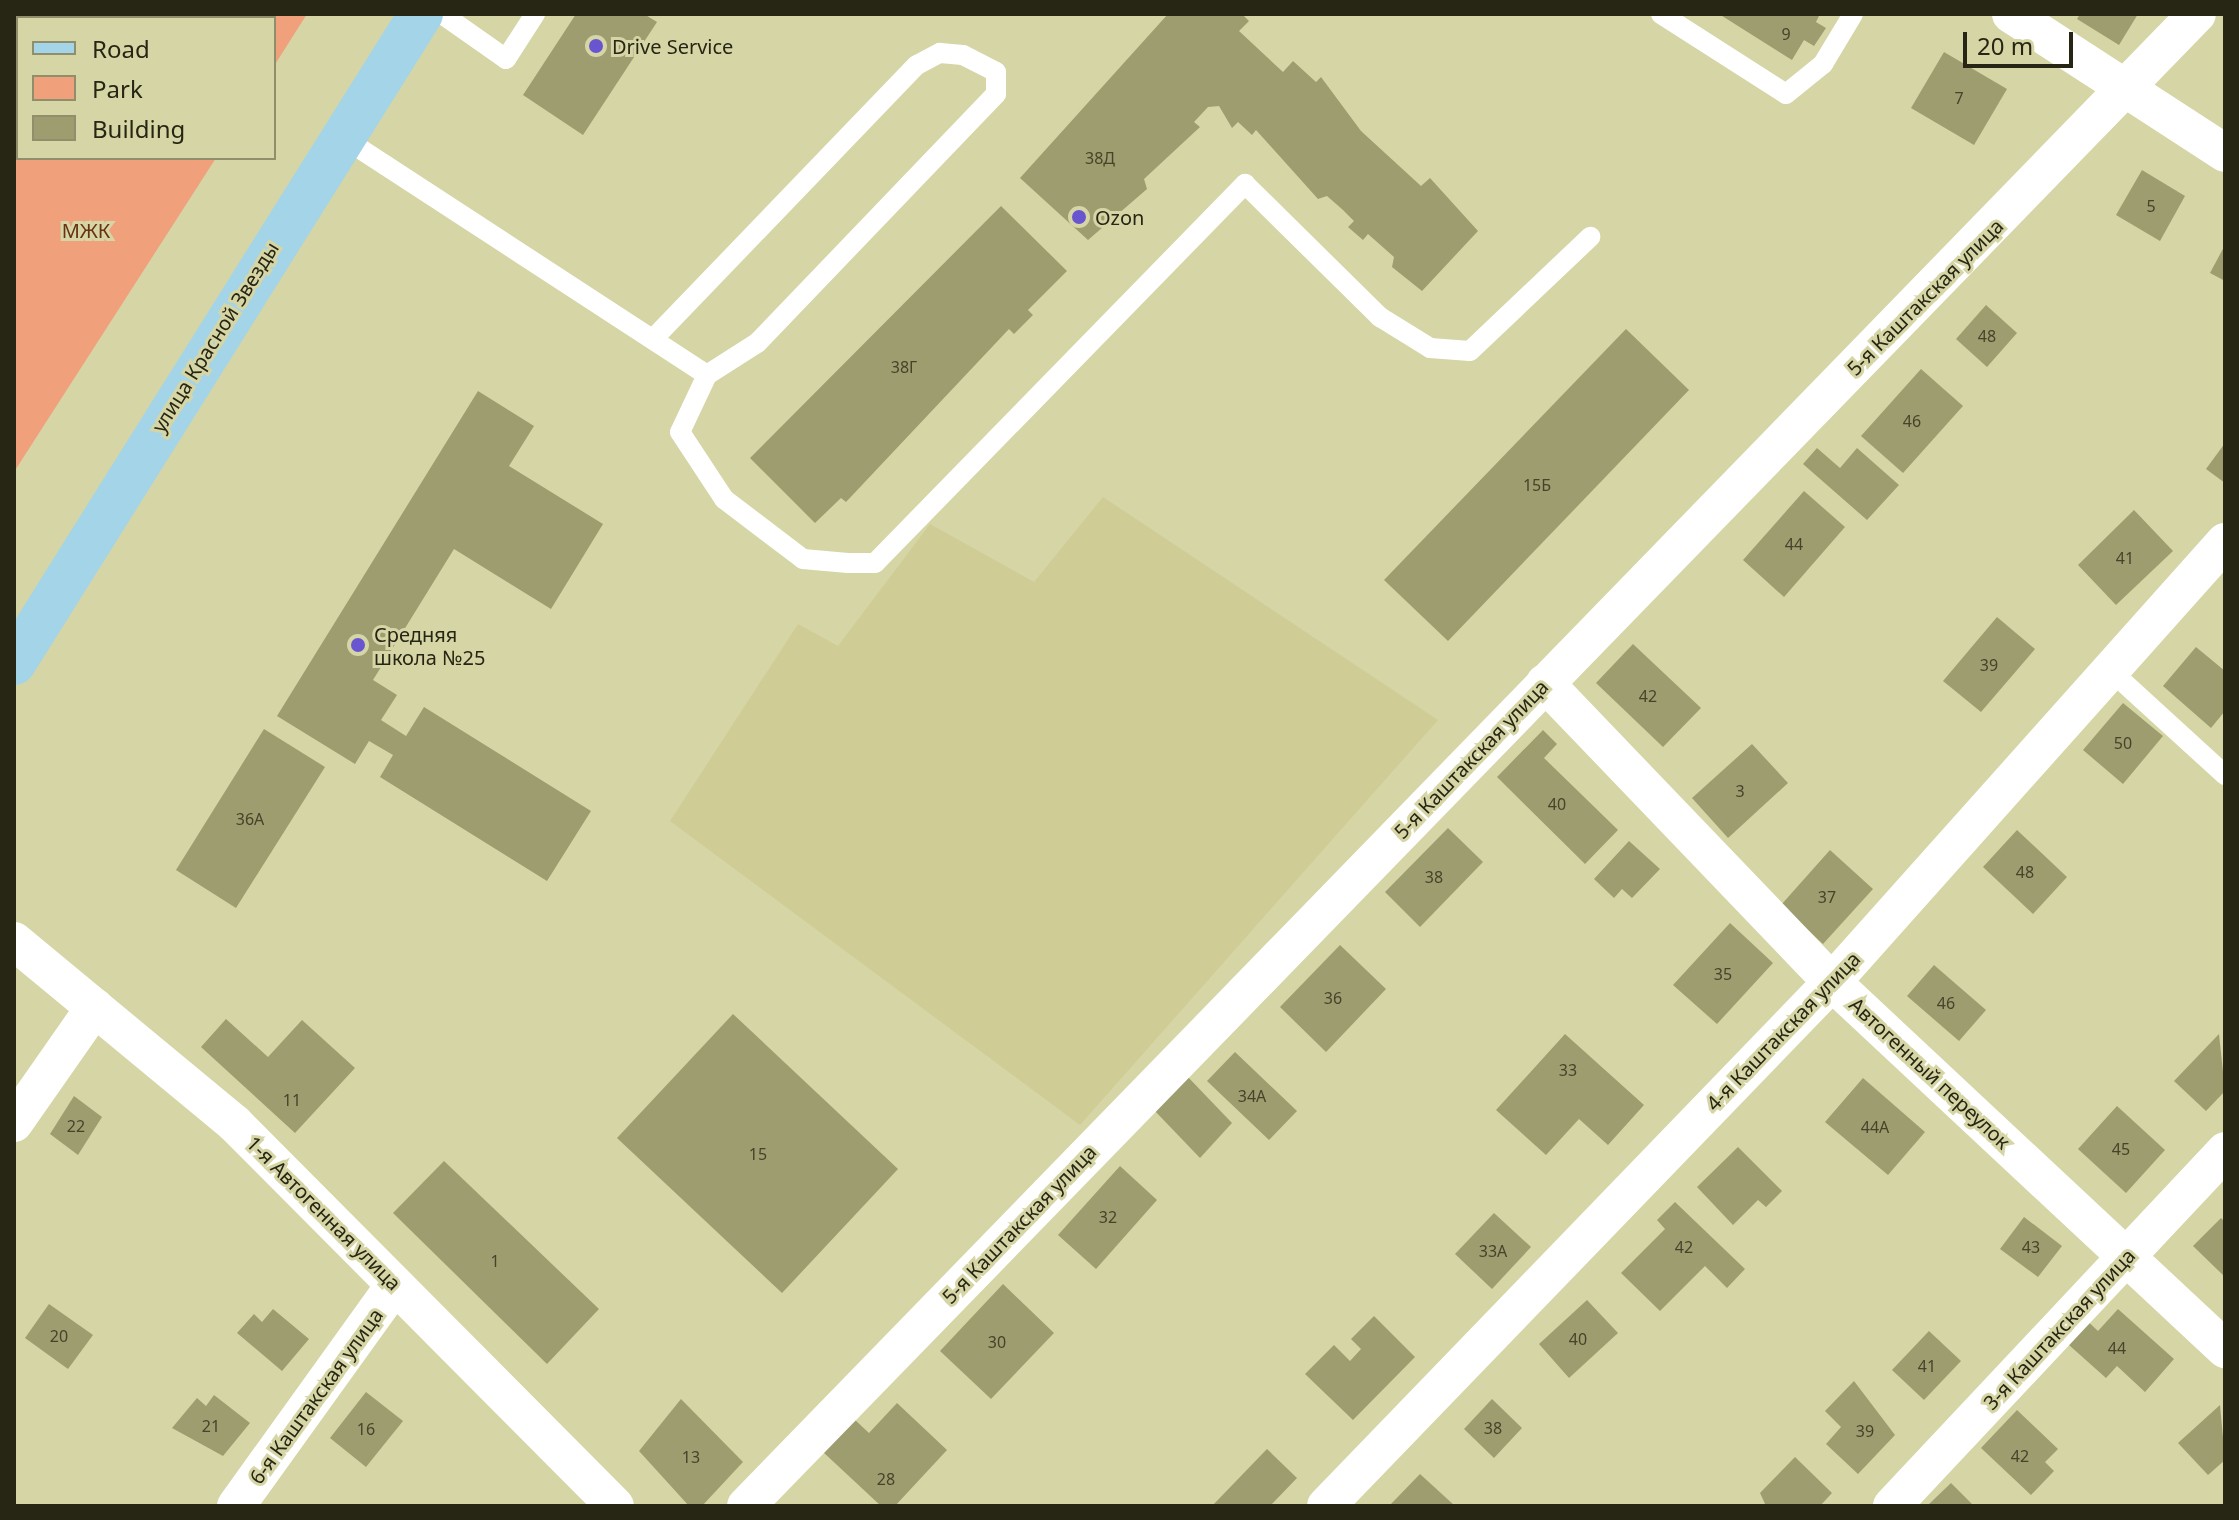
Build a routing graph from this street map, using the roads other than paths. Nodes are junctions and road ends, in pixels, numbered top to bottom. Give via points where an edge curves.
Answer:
1 (421, 14) edge
2 (442, 14) edge
3 (535, 14) edge
4 (1661, 14) edge
5 (1853, 14) edge
6 (2011, 14) edge
7 (2197, 14) edge
8 (2129, 89) junction
9 (342, 137) junction
10 (2225, 153) edge
11 (1590, 237) dead end
12 (653, 339) junction
13 (707, 375) junction
14 (2225, 542) edge
15 (14, 663) edge
16 (2110, 670) junction
17 (1545, 683) junction
18 (2225, 775) edge
19 (14, 941) edge
20 (1832, 982) junction
21 (95, 1007) junction
22 (14, 1123) edge
23 (2225, 1151) edge
24 (2127, 1257) junction
25 (395, 1285) junction
26 (2225, 1349) edge
27 (236, 1506) edge
28 (615, 1506) edge
29 (746, 1506) edge
30 (1326, 1506) edge
31 (1892, 1506) edge

1 - 9 main road, улица Красной Звезды
2 - 3 lane via 506,59
4 - 5 lane via 1786,94 1823,64
6 - 8 street
7 - 8 street, 5-я Каштакская улица
8 - 10 street
8 - 17 street, 5-я Каштакская улица
9 - 12 lane
9 - 15 main road, улица Красной Звезды
11 - 13 lane via 1470,351 1430,348 1380,317 1245,184 875,563 803,559 724,499 680,432
12 - 13 lane
12 - 13 lane via 917,65 940,53 963,55 996,72 996,94 975,117 757,343
14 - 16 street, 4-я Каштакская улица
16 - 18 lane
16 - 20 street, 4-я Каштакская улица
17 - 20 street, Автогенный переулок
17 - 29 street, 5-я Каштакская улица
19 - 21 street, 1-я Автогенная улица
20 - 24 street, Автогенный переулок
20 - 30 street, 4-я Каштакская улица
21 - 22 street
21 - 25 street, 1-я Автогенная улица via 234,1123
23 - 24 street, 3-я Каштакская улица
24 - 26 street, Автогенный переулок
24 - 31 street, 3-я Каштакская улица
25 - 27 street, 6-я Каштакская улица
25 - 28 street, 1-я Автогенная улица

